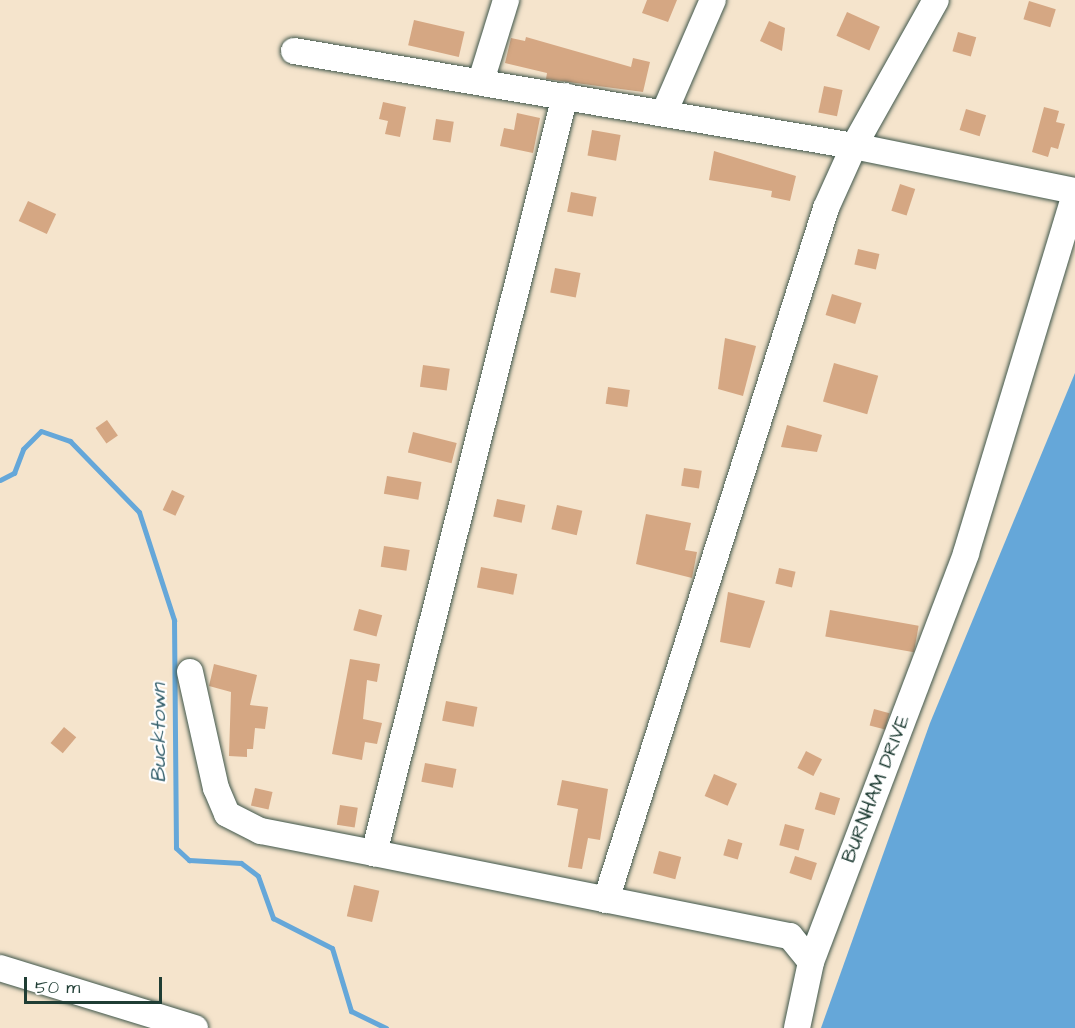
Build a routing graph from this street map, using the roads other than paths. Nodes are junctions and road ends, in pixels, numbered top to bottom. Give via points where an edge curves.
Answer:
1 (506, 0) edge
2 (713, 0) edge
3 (936, 0) edge
4 (294, 51) dead end
5 (481, 81) junction
6 (565, 96) junction
7 (664, 113) junction
8 (854, 146) junction
9 (1075, 193) edge
10 (190, 672) dead end
11 (374, 853) junction
12 (606, 900) junction
13 (811, 962) junction
14 (0, 968) edge
15 (195, 1028) edge
16 (797, 1028) edge

1 - 5 street
2 - 7 street
3 - 8 street
4 - 5 street
5 - 6 street
6 - 7 street
6 - 11 street
7 - 8 street
8 - 9 street
8 - 12 street via 826,208
9 - 13 street, BURNHAM DRIVE via 966,554
10 - 11 street via 216,788 227,814 261,831
11 - 12 street
12 - 13 street via 790,936
13 - 16 street, BURNHAM DRIVE
14 - 15 street

